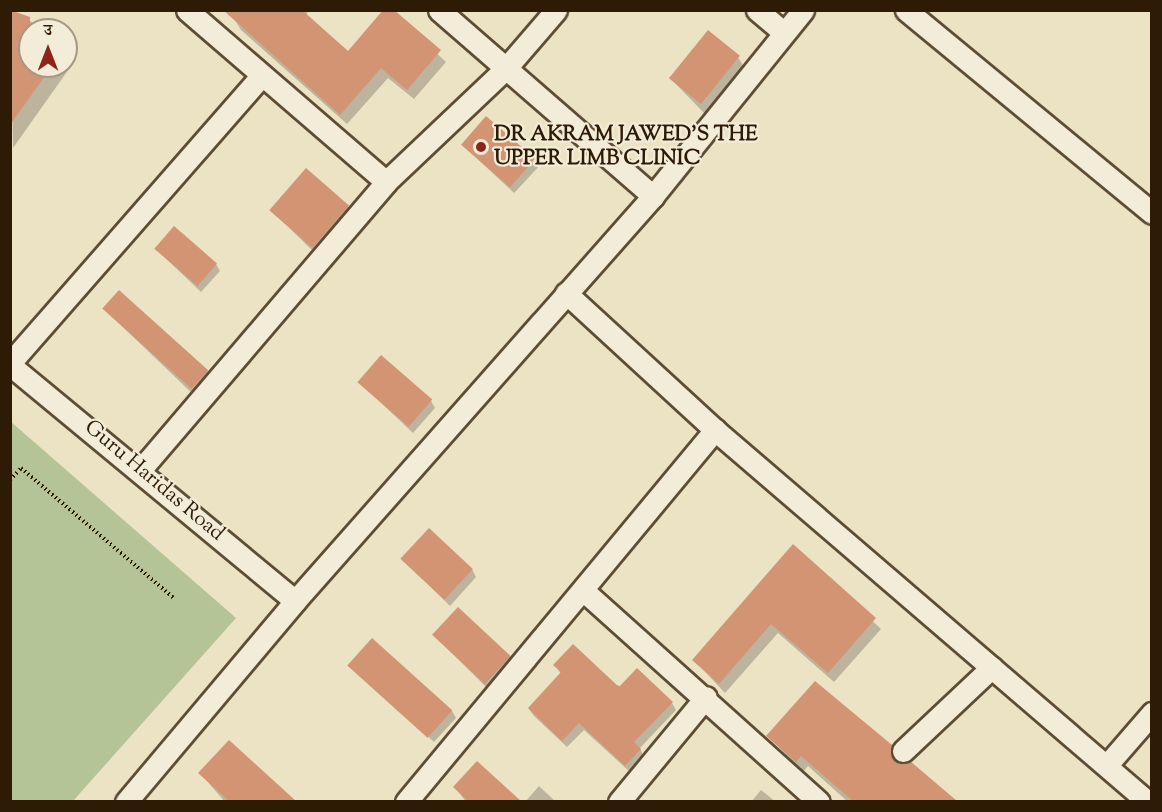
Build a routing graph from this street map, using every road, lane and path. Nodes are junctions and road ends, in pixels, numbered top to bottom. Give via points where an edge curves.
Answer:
1 (187, 10) edge
2 (439, 10) edge
3 (556, 10) edge
4 (757, 10) edge
5 (803, 10) edge
6 (906, 10) edge
7 (784, 33) junction
8 (507, 68) junction
9 (261, 76) junction
10 (386, 182) junction
11 (653, 196) junction
12 (1152, 213) edge
13 (566, 293) junction
14 (10, 364) edge
15 (716, 430) junction
16 (142, 468) junction
17 (10, 480) edge
18 (585, 592) junction
19 (174, 598) dead end
20 (295, 600) junction
21 (992, 667) junction
22 (706, 697) junction
23 (1152, 713) edge
24 (903, 752) dead end
25 (1107, 765) junction
26 (126, 801) edge
27 (406, 801) edge
28 (619, 801) edge
29 (819, 801) edge
30 (1148, 801) edge

1 - 9 street
2 - 8 street
3 - 8 street
4 - 7 street
5 - 7 street
6 - 12 street
7 - 11 street
8 - 10 street
8 - 11 street
9 - 10 street
9 - 14 street
10 - 16 street
11 - 13 street
13 - 15 street
13 - 20 street
14 - 16 street, Guru Haridas Road
15 - 18 street
15 - 21 street
16 - 20 street, Guru Haridas Road
17 - 19 path via 21,468
18 - 22 street
18 - 27 street
20 - 26 street
21 - 24 street
21 - 25 street
22 - 28 street
22 - 29 street
23 - 25 street
25 - 30 street

